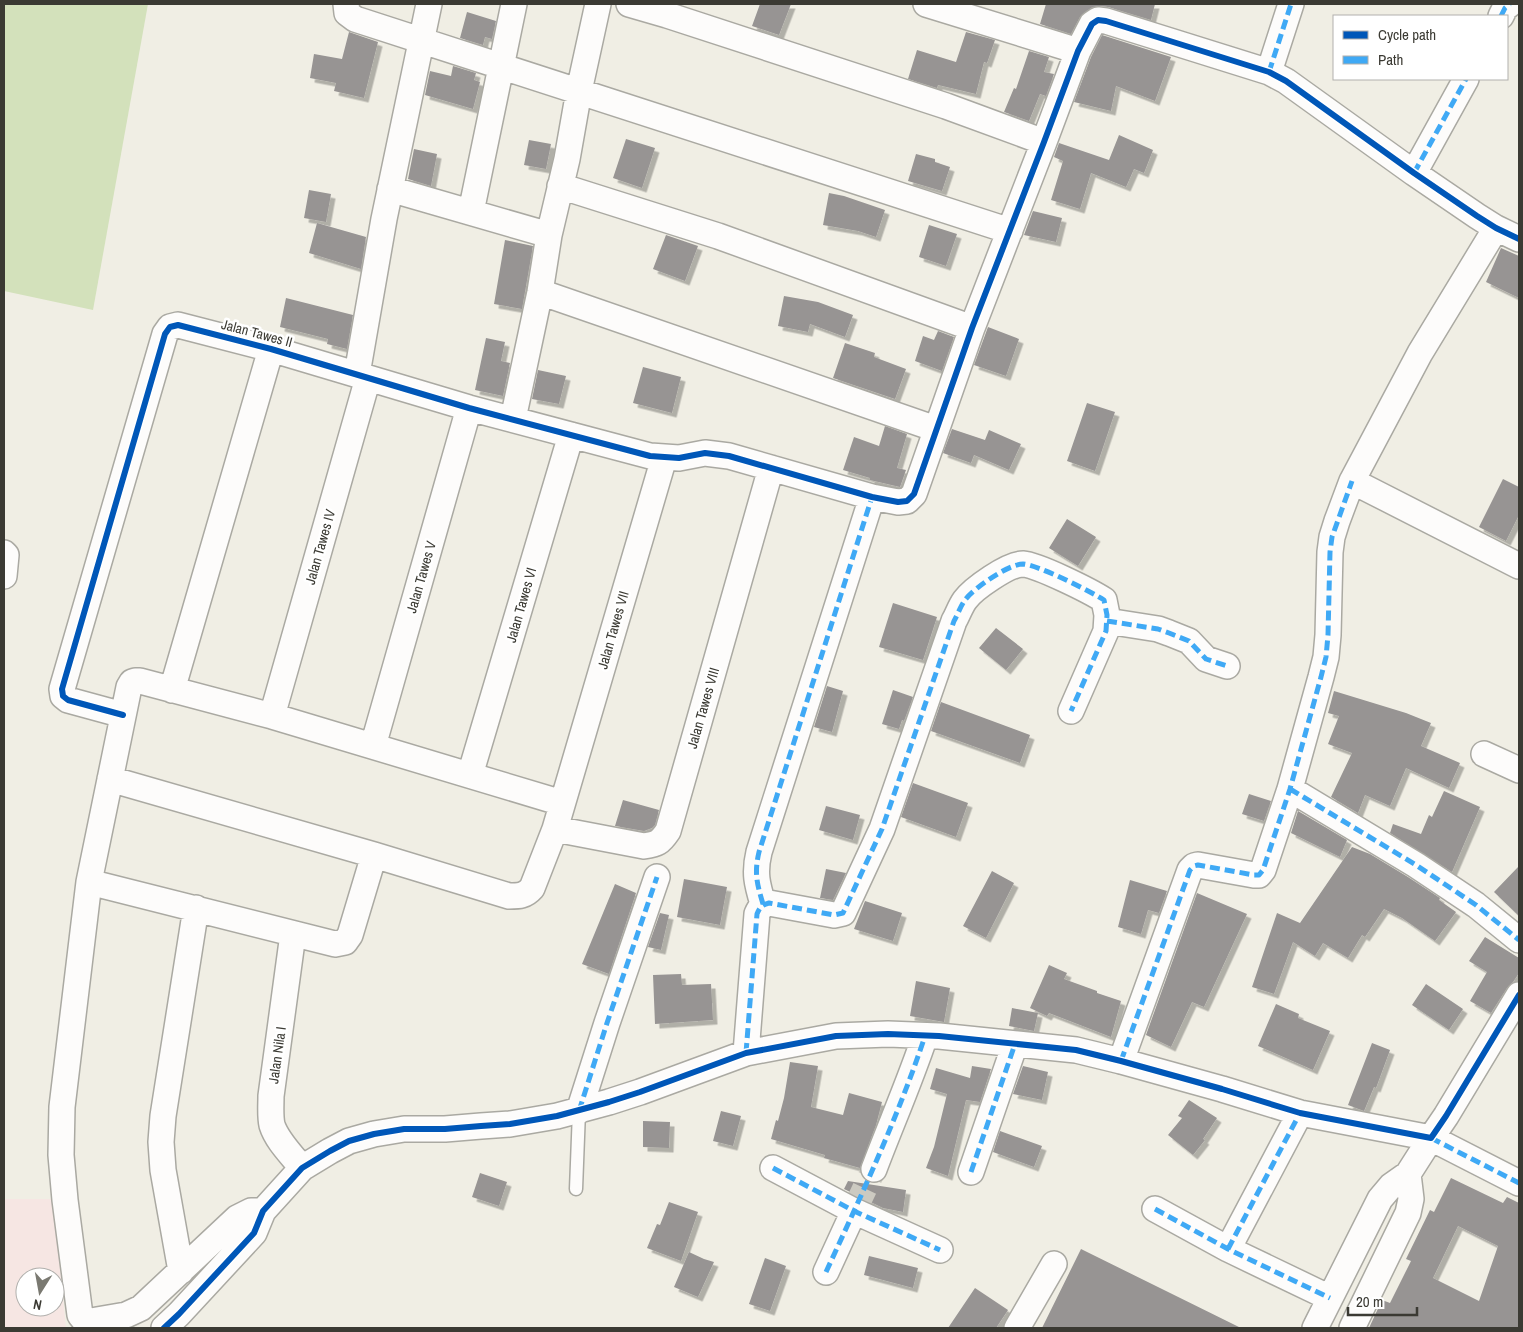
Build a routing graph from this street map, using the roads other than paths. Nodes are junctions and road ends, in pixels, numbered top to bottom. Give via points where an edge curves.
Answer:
1 (346, 4) edge
2 (429, 4) edge
3 (514, 4) edge
4 (598, 4) edge
5 (629, 4) edge
6 (926, 4) edge
7 (1291, 4) edge
8 (1510, 4) edge
9 (1501, 15) edge
10 (421, 39) junction
11 (1078, 51) junction
12 (500, 65) junction
13 (1269, 72) junction
14 (1465, 80) edge
15 (578, 91) junction
16 (1044, 142) junction
17 (1414, 173) junction
18 (560, 186) junction
19 (390, 189) junction
20 (471, 212) junction
21 (1511, 229) edge
22 (1010, 231) junction
23 (549, 236) junction
24 (540, 292) junction
25 (972, 328) junction
26 (271, 349) junction
27 (363, 376) junction
28 (469, 408) junction
29 (513, 419) junction
30 (936, 429) junction
31 (571, 434) junction
32 (664, 458) junction
33 (771, 468) junction
34 (1352, 481) junction
35 (872, 496) junction
36 (4, 553) edge
37 (1519, 566) edge
38 (4, 576) edge
39 (1107, 622) junction
40 (1227, 666) dead end
41 (172, 690) junction
42 (1071, 711) dead end
43 (123, 715) junction
44 (272, 716) junction
45 (373, 746) junction
46 (1484, 754) dead end
47 (1519, 770) edge
48 (470, 774) junction
49 (110, 779) junction
50 (1290, 789) junction
51 (562, 803) junction
52 (555, 829) junction
53 (374, 855) junction
54 (657, 877) dead end
55 (90, 882) junction
56 (763, 904) junction
57 (196, 908) junction
58 (293, 934) junction
59 (1519, 940) edge
60 (1519, 995) edge
61 (925, 1036) junction
62 (1015, 1044) junction
63 (746, 1053) junction
64 (1121, 1060) junction
65 (580, 1111) junction
66 (1300, 1113) junction
67 (1431, 1138) junction
68 (302, 1168) junction
69 (773, 1168) dead end
70 (874, 1169) tunnel mouth
71 (971, 1172) dead end
72 (1408, 1174) junction
73 (1519, 1183) edge
74 (576, 1189) dead end
75 (1155, 1209) dead end
76 (263, 1211) junction
77 (854, 1211) junction
78 (1228, 1249) junction
79 (940, 1250) dead end
80 (1054, 1264) dead end
81 (181, 1270) junction
82 (826, 1272) dead end
83 (1330, 1298) junction
84 (164, 1328) edge
85 (1017, 1328) edge
86 (1315, 1328) edge
87 (1352, 1328) edge

1 - 10 street via 347,12 355,19
2 - 10 street, Jalan Tawes IV
3 - 12 street
4 - 15 street
5 - 16 street via 946,106
6 - 11 street
7 - 13 street
8 - 9 street
10 - 12 street
10 - 19 street, Jalan Tawes IV
11 - 13 street, Jalan Tawes II via 1092,24 1098,20
11 - 16 street, Jalan Tawes II
12 - 15 street
12 - 20 street
13 - 17 street
14 - 17 street
15 - 18 street
15 - 22 street
16 - 22 street, Jalan Tawes II
17 - 21 street
18 - 23 street
18 - 25 street via 718,236
19 - 20 street
19 - 27 street, Jalan Tawes IV
20 - 23 street
21 - 34 street via 1420,353
22 - 25 street, Jalan Tawes II
23 - 24 street
24 - 29 street
24 - 30 street
25 - 30 street, Jalan Tawes II
26 - 27 street, Jalan Tawes II
26 - 41 street
26 - 43 street, Jalan Tawes II via 178,325 170,327 165,334 62,689 68,700
27 - 28 street, Jalan Tawes II
27 - 44 street, Jalan Tawes IV
28 - 29 street, Jalan Tawes II
28 - 45 street, Jalan Tawes V
29 - 31 street, Jalan Tawes II
30 - 35 street, Jalan Tawes II via 914,494 907,501 898,502
31 - 32 street, Jalan Tawes II
31 - 48 street, Jalan Tawes VI
32 - 33 street, Jalan Tawes II via 719,454
32 - 51 street, Jalan Tawes VII
33 - 35 street, Jalan Tawes II
33 - 52 street, Jalan Tawes VIII via 668,831 656,844 644,846
34 - 37 street
34 - 50 street via 1332,537 1326,657
35 - 56 street via 759,852 756,882
36 - 38 street
39 - 40 street via 1169,633 1189,641 1206,659
39 - 42 street
39 - 56 street via 1104,600 1032,566 1014,565 971,593 954,621 882,828 844,913 834,915 769,902
41 - 43 street via 140,681 132,682
41 - 44 street
43 - 49 street
44 - 45 street
45 - 48 street
46 - 47 street
48 - 51 street
49 - 53 street, Jalan Tawes VII
49 - 55 street
50 - 59 street via 1408,860
50 - 64 street via 1259,875 1198,865 1190,870
51 - 52 street, Jalan Tawes VII
52 - 53 street, Jalan Tawes VII via 532,888 520,896 509,896
53 - 58 street via 350,935 345,942 335,944
54 - 65 street
55 - 57 street
55 - 81 street via 61,1127 65,1200 80,1315 91,1321 126,1315 140,1308
56 - 63 street via 757,914
57 - 58 street
57 - 81 street via 161,1142
58 - 68 street, Jalan Nila I via 271,1111 272,1124 279,1138
60 - 67 street
61 - 62 street
61 - 63 street via 836,1036
61 - 70 street
62 - 64 street via 1076,1050
62 - 71 street
63 - 65 street
64 - 66 street
65 - 68 street via 510,1124 404,1129 374,1134 349,1141
65 - 74 lane
66 - 67 street
66 - 78 street
67 - 72 street
67 - 73 street
68 - 76 street
69 - 77 street
72 - 83 street via 1380,1199
72 - 87 street via 1411,1199 1408,1214
75 - 78 street
76 - 81 street via 251,1211 237,1218
76 - 84 street via 254,1233
77 - 79 street
77 - 82 street
78 - 83 street
80 - 85 street
83 - 86 street

